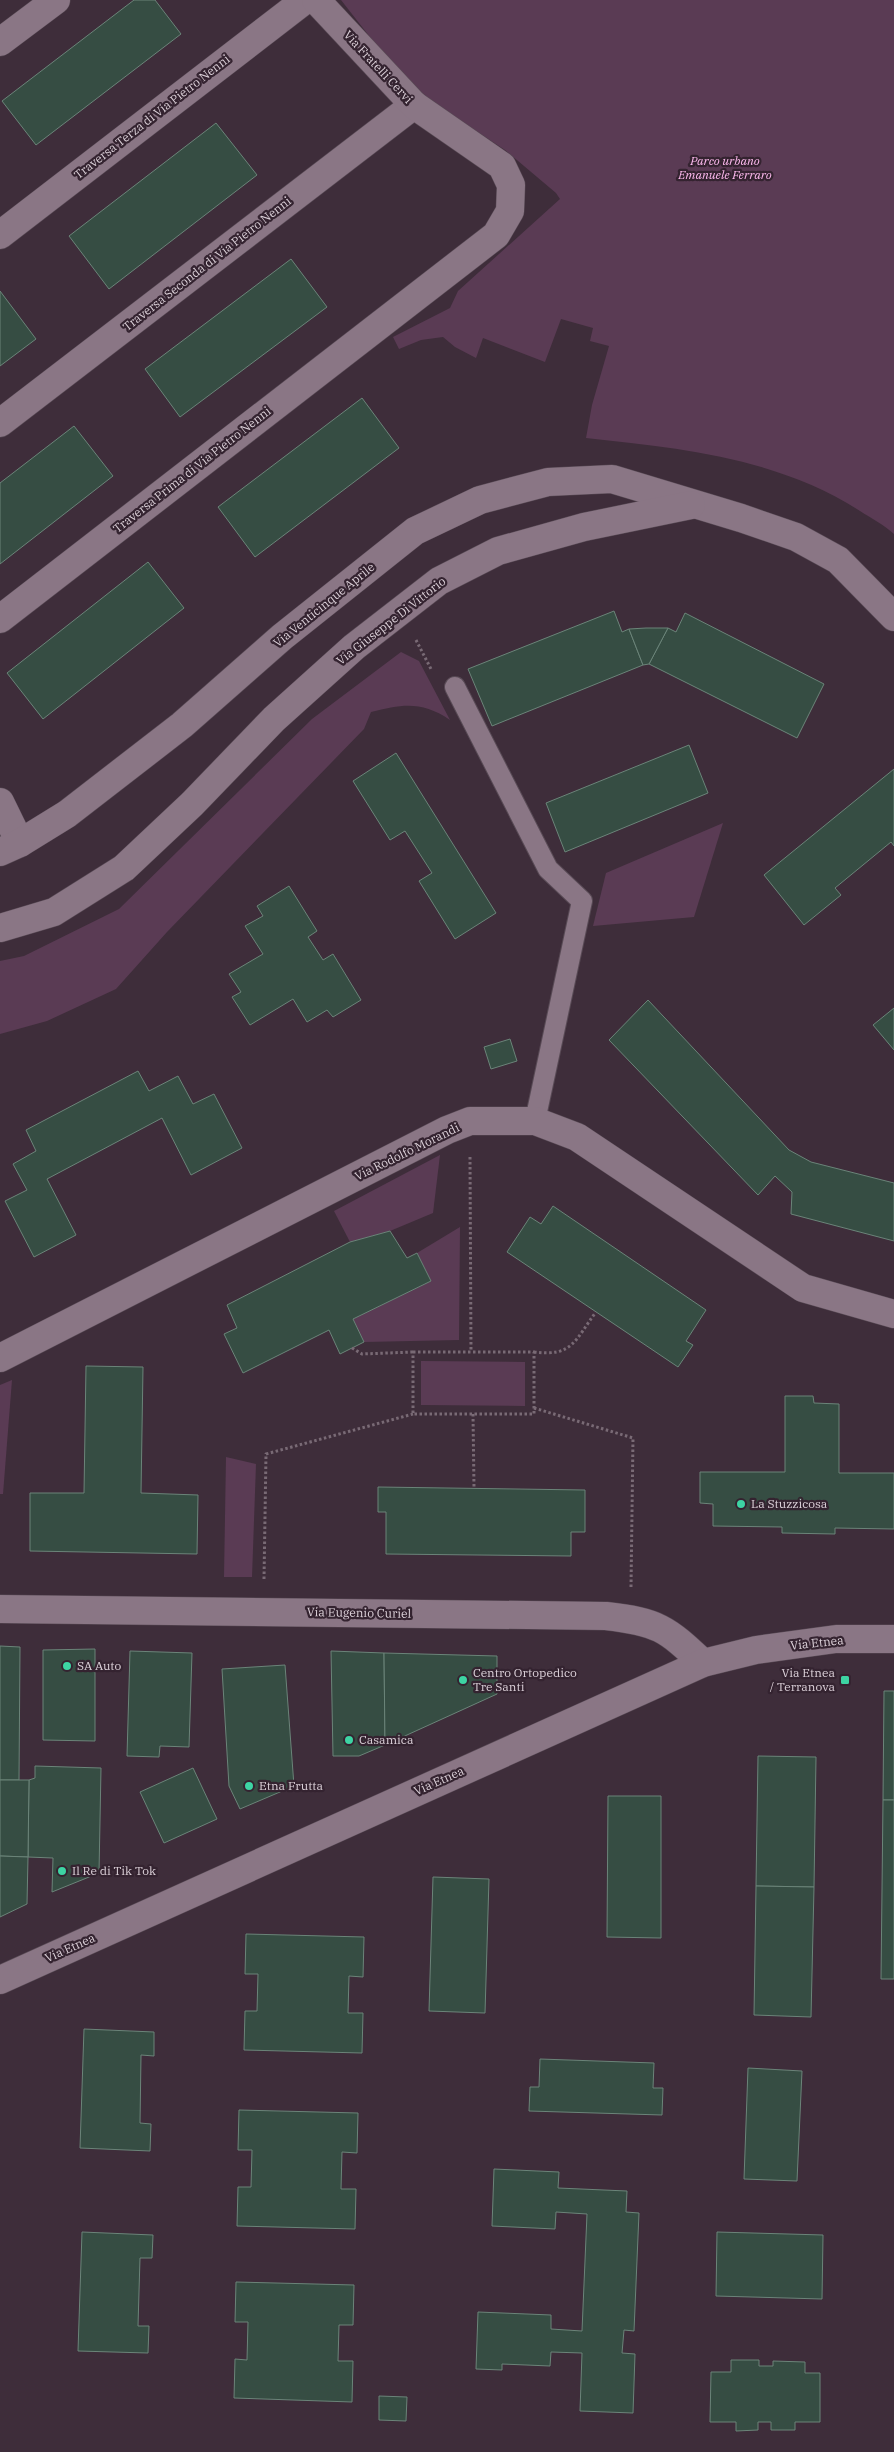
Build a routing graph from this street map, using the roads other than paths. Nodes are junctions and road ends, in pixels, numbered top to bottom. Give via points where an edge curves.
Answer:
1 (56, 0) edge
2 (305, 0) edge
3 (316, 0) edge
4 (0, 42) edge
5 (414, 105) junction
6 (511, 185) joint
7 (0, 234) edge
8 (0, 423) edge
9 (693, 505) junction
10 (894, 617) edge
11 (0, 619) edge
12 (455, 687) road end
13 (0, 802) edge
14 (10, 848) edge
15 (0, 928) edge
16 (535, 1122) junction
17 (894, 1314) edge
18 (0, 1358) edge
19 (0, 1609) edge
20 (894, 1639) edge
21 (703, 1663) junction
22 (0, 1980) edge

1 - 4 street
2 - 7 street, Traversa Terza di Via Pietro Nenni
3 - 5 street, Via Fratelli Cervi
5 - 6 street, Via Fratelli Cervi via 502,166
5 - 8 street, Traversa Seconda di Via Pietro Nenni
6 - 11 street, Traversa Prima di Via Pietro Nenni via 510,211 496,235
9 - 10 street, Via Giuseppe Di Vittorio via 796,537 838,560
9 - 14 street, Via Venticinque Aprile via 612,479 548,482 480,500 415,531 282,637 182,725 67,814
9 - 15 street, Via Giuseppe Di Vittorio via 584,527 498,551 440,581 354,647 274,719 192,804 124,868 54,912
12 - 16 lane via 548,869 582,901
13 - 14 street
16 - 17 street, Via Rodolfo Morandi via 577,1137 803,1288
16 - 18 street, Via Rodolfo Morandi via 470,1121 447,1130
19 - 21 street, Via Eugenio Curiel via 606,1616 650,1623 673,1634
20 - 21 street, Via Etnea via 836,1639 756,1650
21 - 22 street, Via Etnea

